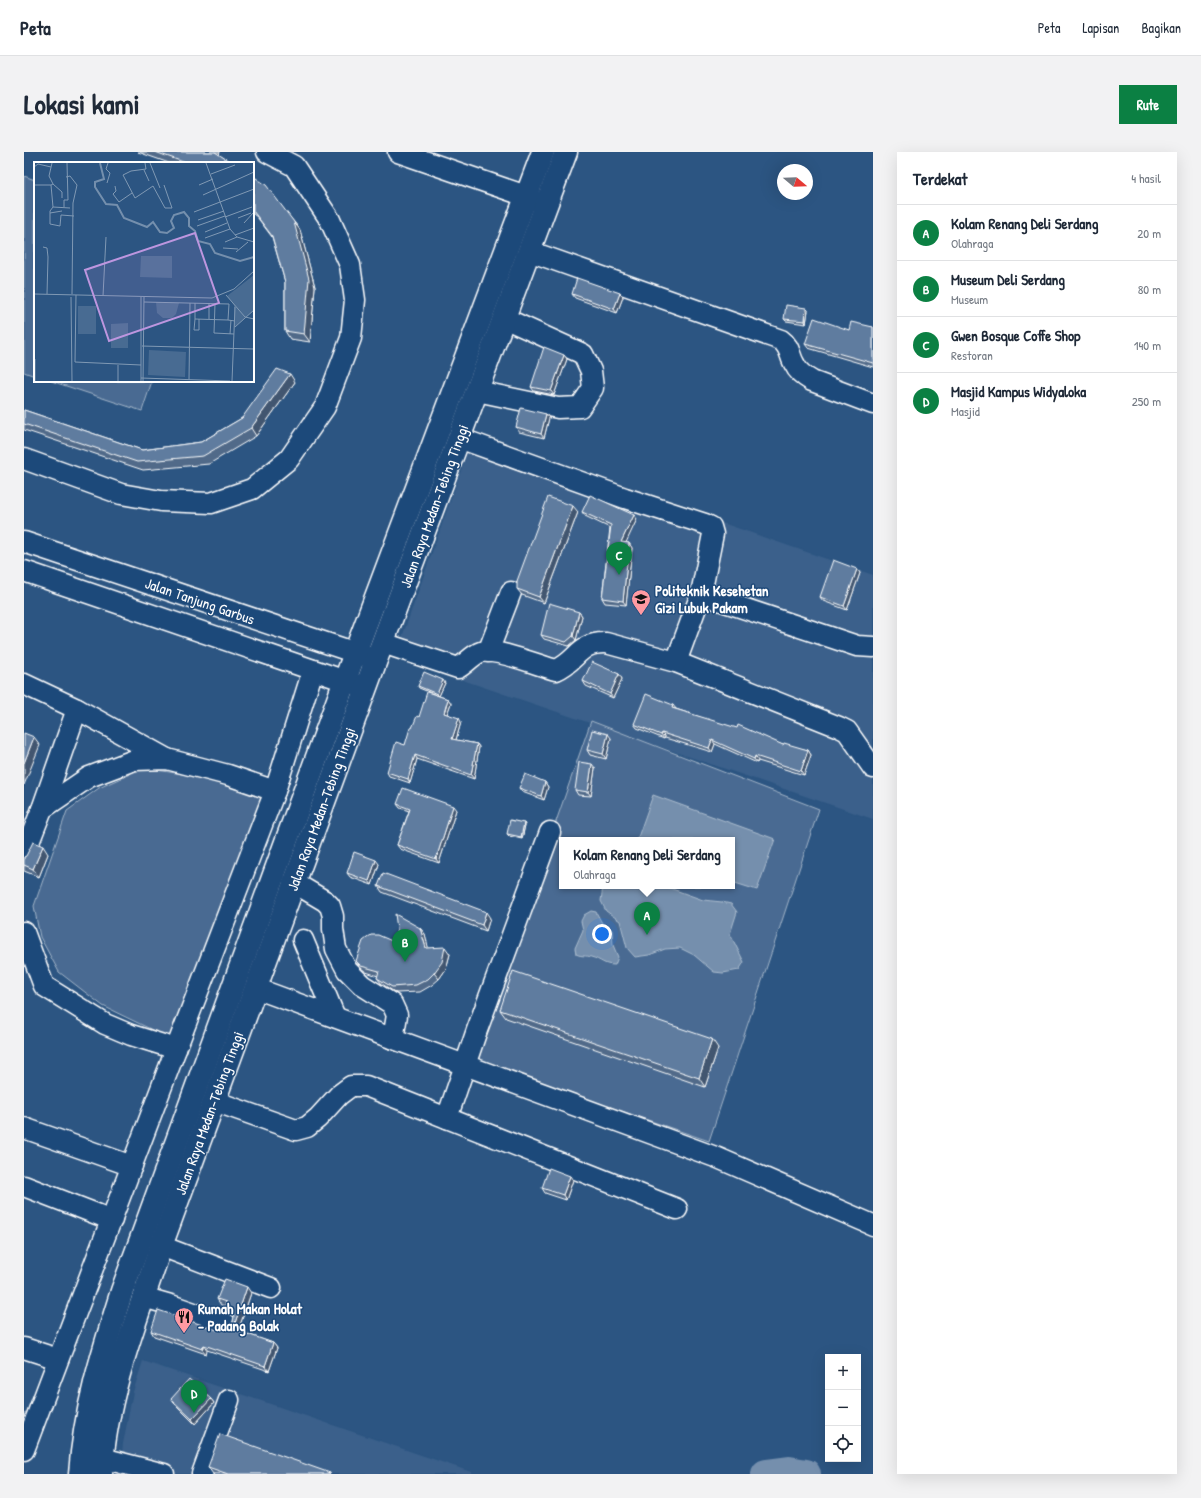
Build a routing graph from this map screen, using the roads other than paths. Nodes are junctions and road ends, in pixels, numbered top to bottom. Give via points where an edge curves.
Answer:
1 (267, 152) edge
2 (398, 152) edge
3 (542, 152) edge
4 (566, 152) edge
5 (526, 196) junction
6 (546, 206) junction
7 (529, 251) junction
8 (504, 318) junction
9 (477, 390) junction
10 (873, 404) edge
11 (459, 438) junction
12 (24, 459) edge
13 (24, 542) edge
14 (24, 571) edge
15 (511, 592) dead end
16 (702, 594) junction
17 (873, 647) edge
18 (379, 652) junction
19 (488, 652) junction
20 (355, 653) junction
21 (676, 662) junction
22 (313, 670) junction
23 (345, 680) junction
24 (24, 684) edge
25 (366, 688) junction
26 (77, 709) junction
27 (167, 759) junction
28 (873, 768) edge
29 (276, 791) junction
30 (42, 809) junction
31 (550, 832) dead end
32 (24, 855) edge
33 (293, 882) junction
34 (24, 932) edge
35 (303, 940) dead end
36 (24, 979) edge
37 (44, 986) junction
38 (255, 988) junction
39 (335, 1017) junction
40 (393, 1039) junction
41 (176, 1049) junction
42 (465, 1065) junction
43 (214, 1101) junction
44 (447, 1118) junction
45 (24, 1128) edge
46 (132, 1166) junction
47 (24, 1186) edge
48 (677, 1209) dead end
49 (112, 1220) junction
50 (873, 1225) edge
51 (161, 1246) junction
52 (271, 1288) dead end
53 (143, 1297) junction
54 (226, 1324) dead end
55 (24, 1348) edge
56 (58, 1359) junction
57 (229, 1400) dead end
58 (28, 1428) edge
59 (24, 1450) edge
60 (102, 1466) edge
61 (80, 1474) edge
62 (164, 1474) edge
63 (202, 1474) edge

1 - 12 street via 294,166 330,220 350,265 355,300 351,338 325,407 289,459 252,489 211,503 161,501 121,494
2 - 5 street
3 - 5 highway, Jalan Raya Medan-Tebing Tinggi
4 - 6 highway, Jalan Raya Medan-Tebing Tinggi
5 - 6 street
5 - 20 highway, Jalan Raya Medan-Tebing Tinggi
6 - 7 highway, Jalan Raya Medan-Tebing Tinggi
7 - 8 highway, Jalan Raya Medan-Tebing Tinggi
7 - 10 street via 781,340 786,343 794,364 804,376
8 - 9 highway, Jalan Raya Medan-Tebing Tinggi
8 - 9 street via 582,354 591,371 593,388 580,408 558,408
9 - 11 highway, Jalan Raya Medan-Tebing Tinggi
11 - 16 street via 711,527 713,534
11 - 18 highway, Jalan Raya Medan-Tebing Tinggi
13 - 20 street, Jalan Tanjung Garbus
14 - 22 street, Jalan Tanjung Garbus
15 - 19 street
16 - 17 street via 857,646
16 - 21 street
18 - 19 street, Jalan Tanjung Garbus via 458,668 480,652
18 - 20 street, Jalan Tanjung Garbus
18 - 25 highway, Jalan Raya Medan-Tebing Tinggi
19 - 21 street via 505,654 556,670 563,668 586,646 606,643
20 - 23 highway, Jalan Raya Medan-Tebing Tinggi
21 - 28 street via 847,731
22 - 23 street, Jalan Tanjung Garbus
22 - 29 street
23 - 25 street, Jalan Tanjung Garbus
23 - 61 highway, Jalan Raya Medan-Tebing Tinggi via 122,1291 94,1384 86,1419
24 - 26 street
25 - 33 highway, Jalan Raya Medan-Tebing Tinggi
26 - 27 street
26 - 30 street
27 - 29 street
27 - 30 street via 134,760 89,777
29 - 41 street
30 - 32 street
31 - 42 street
33 - 38 highway, Jalan Raya Medan-Tebing Tinggi
33 - 40 street via 330,906 336,949 347,970 362,985 392,1004 397,1015
34 - 37 street
35 - 39 street
36 - 37 street
37 - 41 street via 105,1024
38 - 39 street
38 - 43 highway, Jalan Raya Medan-Tebing Tinggi
39 - 40 street
40 - 42 street
41 - 46 street
42 - 44 street
42 - 50 street via 718,1158
43 - 44 street via 296,1130 307,1127 338,1095 351,1086 366,1086
43 - 51 highway, Jalan Raya Medan-Tebing Tinggi
44 - 48 street
45 - 46 street
46 - 49 street
47 - 49 street
49 - 56 street
51 - 52 street
51 - 53 highway, Jalan Raya Medan-Tebing Tinggi
53 - 54 street
53 - 60 highway, Jalan Raya Medan-Tebing Tinggi via 108,1420
55 - 56 street
56 - 58 street
57 - 63 street
58 - 59 street
60 - 62 street

